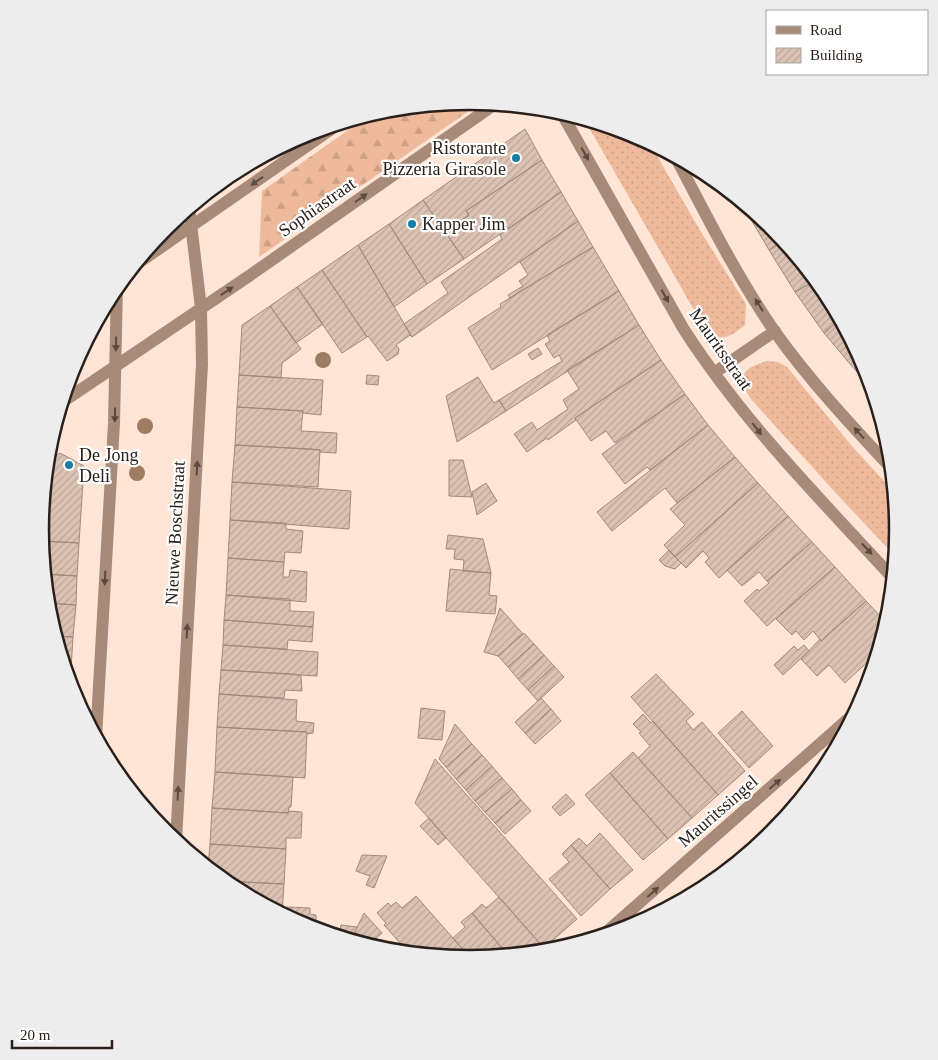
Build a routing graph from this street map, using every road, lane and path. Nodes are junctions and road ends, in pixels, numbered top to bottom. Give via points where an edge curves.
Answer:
1 (486, 111) edge
2 (566, 121) edge
3 (319, 138) edge
4 (681, 168) edge
5 (190, 216) edge
6 (192, 227) junction
7 (152, 254) edge
8 (117, 302) edge
9 (202, 308) junction
10 (775, 331) junction
11 (116, 367) junction
12 (714, 373) junction
13 (70, 397) edge
14 (883, 459) edge
15 (887, 571) edge
16 (97, 725) edge
17 (841, 725) edge
18 (177, 831) edge
19 (616, 923) edge

9 -> 1 street, Sophiastraat
2 -> 12 street, Mauritsstraat via 683,328
3 -> 6 street
10 -> 4 street
5 - 6 street, Nieuwe Boschstraat
6 - 7 street
6 - 9 street, Nieuwe Boschstraat
8 -> 11 street
9 - 11 street, Sophiastraat
18 -> 9 street, Nieuwe Boschstraat via 202,364
10 - 12 street
14 -> 10 street via 819,388
11 - 13 street, Sophiastraat
11 -> 16 street
12 -> 15 street, Mauritsstraat via 763,436
19 -> 17 street, Mauritssingel

